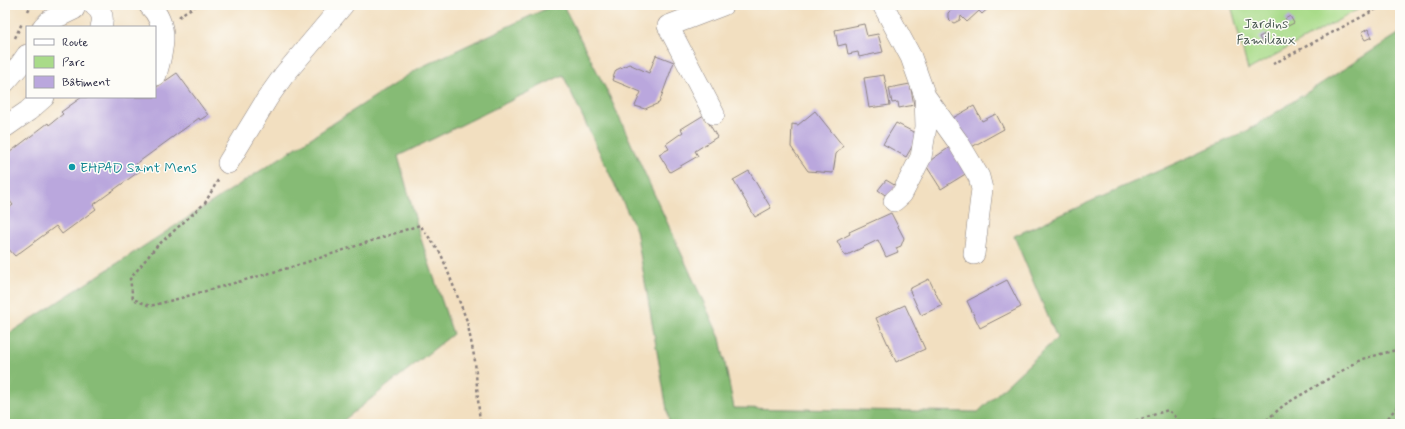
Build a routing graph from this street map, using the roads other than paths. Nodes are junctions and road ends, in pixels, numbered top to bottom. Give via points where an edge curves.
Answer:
1 (149, 5) edge
2 (343, 5) edge
3 (722, 5) edge
4 (883, 5) edge
5 (87, 10) edge
6 (44, 26) edge
7 (101, 26) edge
8 (26, 56) edge
9 (156, 75) dead end
10 (5, 82) edge
11 (925, 96) junction
12 (43, 98) edge
13 (714, 114) dead end
14 (5, 127) edge
15 (228, 162) road end
16 (894, 200) dead end
17 (974, 254) dead end

1 - 9 street via 154,9 163,32 163,50
2 - 15 street via 284,75
3 - 13 street via 668,26
4 - 11 street via 910,57
5 - 6 street via 50,21
5 - 7 street via 101,11
8 - 10 street
11 - 16 street via 926,127 920,157 902,194
11 - 17 street via 979,177 982,189
12 - 14 street

